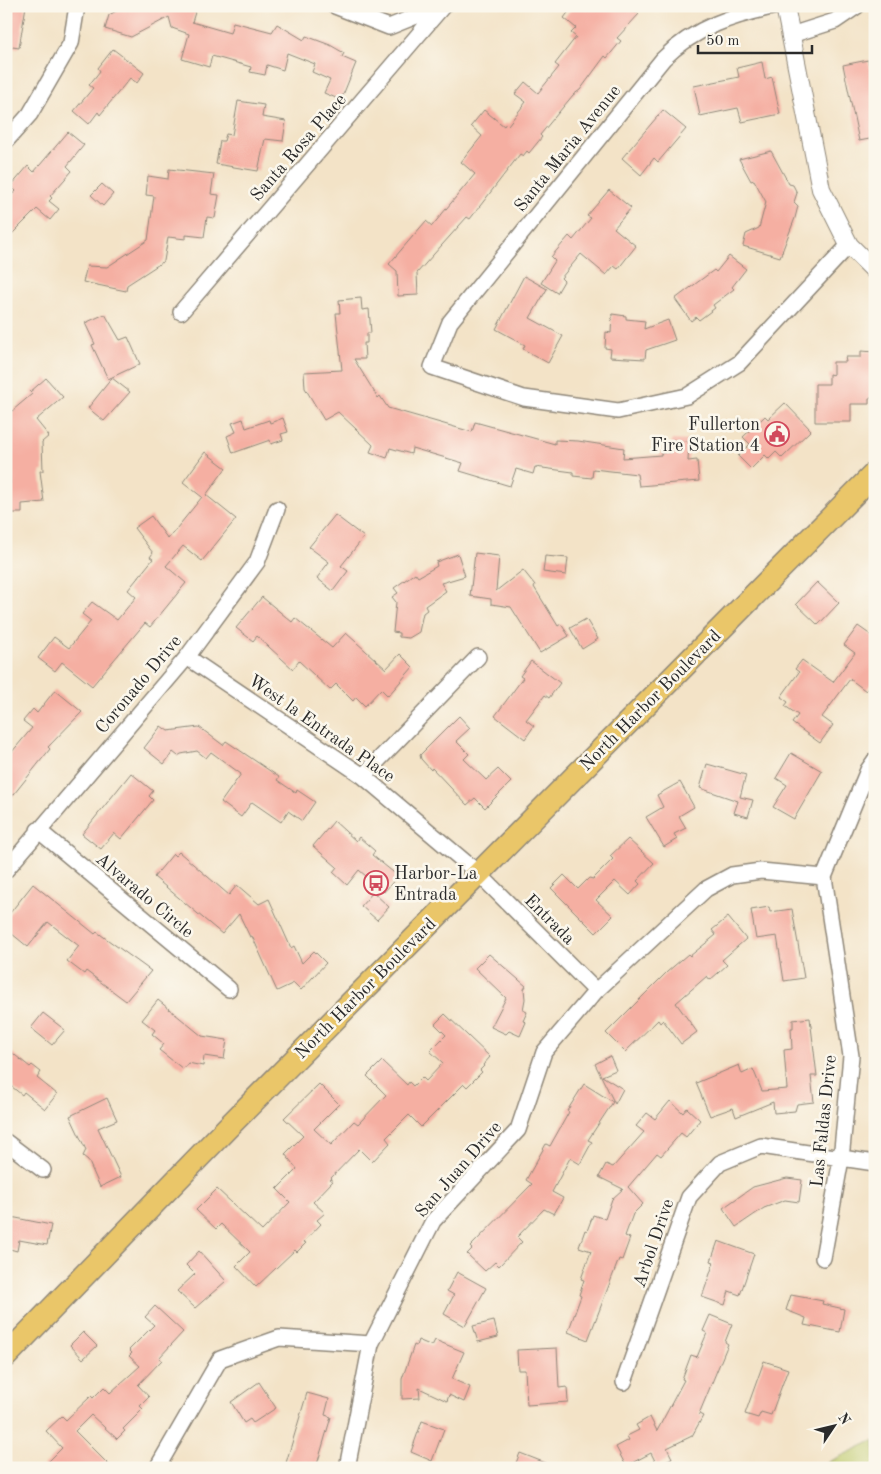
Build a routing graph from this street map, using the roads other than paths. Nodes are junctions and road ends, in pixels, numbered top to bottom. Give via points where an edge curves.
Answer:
1 (77, 6) edge
2 (335, 6) edge
3 (442, 6) edge
4 (777, 6) edge
5 (785, 6) edge
6 (857, 6) edge
7 (791, 35) junction
8 (6, 140) edge
9 (849, 245) junction
10 (875, 271) edge
11 (181, 312) dead end
12 (875, 473) edge
13 (277, 509) dead end
14 (187, 657) junction
15 (478, 657) dead end
16 (875, 760) edge
17 (363, 776) junction
18 (38, 830) junction
19 (6, 870) edge
20 (478, 873) junction
21 (824, 877) junction
22 (229, 990) dead end
23 (596, 991) junction
24 (6, 1142) edge
25 (841, 1159) junction
26 (875, 1163) edge
27 (43, 1170) dead end
28 (823, 1258) dead end
29 (371, 1344) junction
30 (6, 1356) edge
31 (624, 1382) dead end
32 (157, 1468) edge
33 (348, 1468) edge

1 - 8 street via 71,43 30,114
2 - 3 street via 390,26
3 - 11 street, Santa Rosa Place
4 - 9 street, Santa Maria Avenue via 741,14 707,27 664,59 450,322 432,367 524,398 618,411 687,396 738,363
5 - 7 street
6 - 7 street via 835,21
7 - 9 street via 821,190
9 - 10 street
12 - 20 main road, North Harbor Boulevard
13 - 14 street, Coronado Drive via 257,562
14 - 17 street, West la Entrada Place
14 - 18 street, Coronado Drive
15 - 17 street
16 - 21 street
17 - 20 street, West la Entrada Place
18 - 19 street, Coronado Drive
18 - 22 street, Alvarado Circle
20 - 23 street, Entrada
20 - 30 main road, North Harbor Boulevard
21 - 23 street, San Juan Drive via 761,871 732,875 706,888
21 - 25 street, Las Faldas Drive via 850,1056
23 - 29 street, San Juan Drive via 544,1052 518,1130 433,1221
24 - 27 street
25 - 26 street, Arbol Drive
25 - 28 street, Las Faldas Drive
25 - 31 street, Arbol Drive via 761,1146 720,1162 689,1197
29 - 32 street via 279,1338 220,1359
29 - 33 street, San Juan Drive

